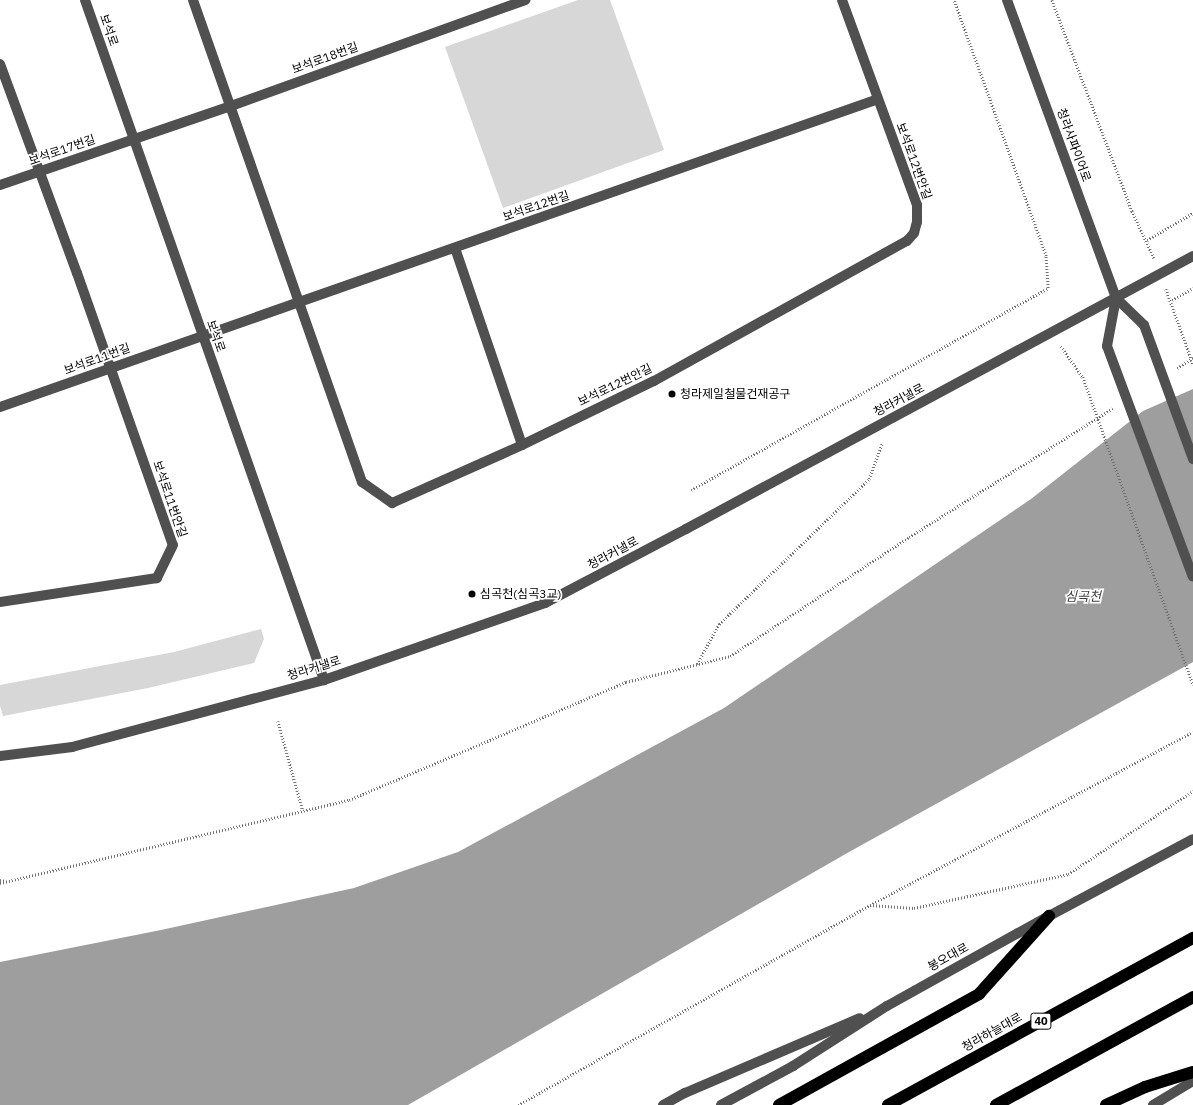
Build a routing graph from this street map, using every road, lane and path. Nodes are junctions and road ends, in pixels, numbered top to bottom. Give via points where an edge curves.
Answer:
1 (85, 0) edge
2 (193, 0) edge
3 (525, 0) edge
4 (842, 0) edge
5 (954, 0) edge
6 (1007, 0) edge
7 (1052, 0) edge
8 (0, 64) edge
9 (878, 99) junction
10 (231, 106) junction
11 (133, 139) junction
12 (40, 171) junction
13 (0, 185) edge
14 (1193, 213) edge
15 (455, 248) junction
16 (1193, 256) edge
17 (1193, 288) edge
18 (1116, 298) junction
19 (298, 302) junction
20 (1051, 333) junction
21 (202, 335) junction
22 (1193, 358) edge
23 (1193, 364) edge
24 (110, 368) junction
25 (1173, 370) dead end
26 (0, 407) edge
27 (1114, 408) dead end
28 (890, 419) junction
29 (522, 445) junction
30 (1193, 459) edge
31 (692, 490) dead end
32 (1193, 577) edge
33 (0, 602) edge
34 (696, 665) junction
35 (324, 680) junction
36 (1193, 685) edge
37 (278, 721) dead end
38 (1193, 732) edge
39 (0, 756) edge
40 (1193, 791) edge
41 (303, 811) junction
42 (1192, 839) edge
43 (0, 880) edge
44 (7, 881) junction
45 (0, 883) edge
46 (870, 905) junction
47 (1049, 916) junction
48 (1193, 938) edge
49 (1193, 997) edge
50 (887, 1006) junction
51 (1193, 1072) edge
52 (1193, 1081) edge
53 (518, 1105) edge
54 (663, 1105) edge
55 (721, 1105) edge
56 (779, 1105) edge
57 (888, 1105) edge
58 (996, 1105) edge
59 (1106, 1105) edge
60 (1153, 1105) edge

1 - 11 street, 보석로
2 - 10 street
3 - 10 street, 보석로18번길
4 - 9 street, 보석로12번안길
5 - 31 path via 1046,256 1048,288
6 - 18 street, 청라사파이어로
7 - 14 path via 1132,211 1147,240
8 - 12 street
9 - 15 street, 보석로12번길
9 - 29 street, 보석로12번안길 via 917,205 918,222 914,233 907,241 654,381
10 - 11 street, 보석로18번길
10 - 19 street
11 - 12 street, 보석로17번길
11 - 21 street, 보석로
12 - 13 street, 보석로17번길
12 - 24 street
15 - 19 street, 보석로12번길
15 - 29 street
16 - 18 street, 청라커낼로
17 - 23 path via 1172,300
18 - 20 street, 청라커낼로
18 - 30 street via 1144,325
18 - 32 street via 1107,346
19 - 21 street, 보석로12번길
19 - 29 street, 보석로12번안길 via 362,482 392,503
20 - 28 street, 청라커낼로
20 - 36 path via 1083,377
21 - 24 street, 보석로11번길
21 - 35 street, 보석로
22 - 25 path
24 - 26 street, 보석로11번길
24 - 33 street, 보석로11번안길 via 173,545 157,578
27 - 34 path via 909,537 730,656
28 - 34 path via 869,479 719,624
28 - 35 street, 청라커낼로 via 545,603
34 - 41 path via 626,682 349,800
35 - 39 street, 청라커낼로 via 72,747
37 - 41 path
38 - 46 path
40 - 46 path via 1068,874 914,908
41 - 44 path
42 - 47 street, 봉오대로
43 - 44 path
44 - 45 path
46 - 53 path
47 - 50 street, 봉오대로
47 - 56 highway via 979,994
48 - 57 highway, 청라하늘대로 / 40
49 - 58 highway
50 - 54 street via 685,1093
50 - 55 street, 봉오대로 via 793,1066
51 - 59 highway via 1145,1087
52 - 60 street

